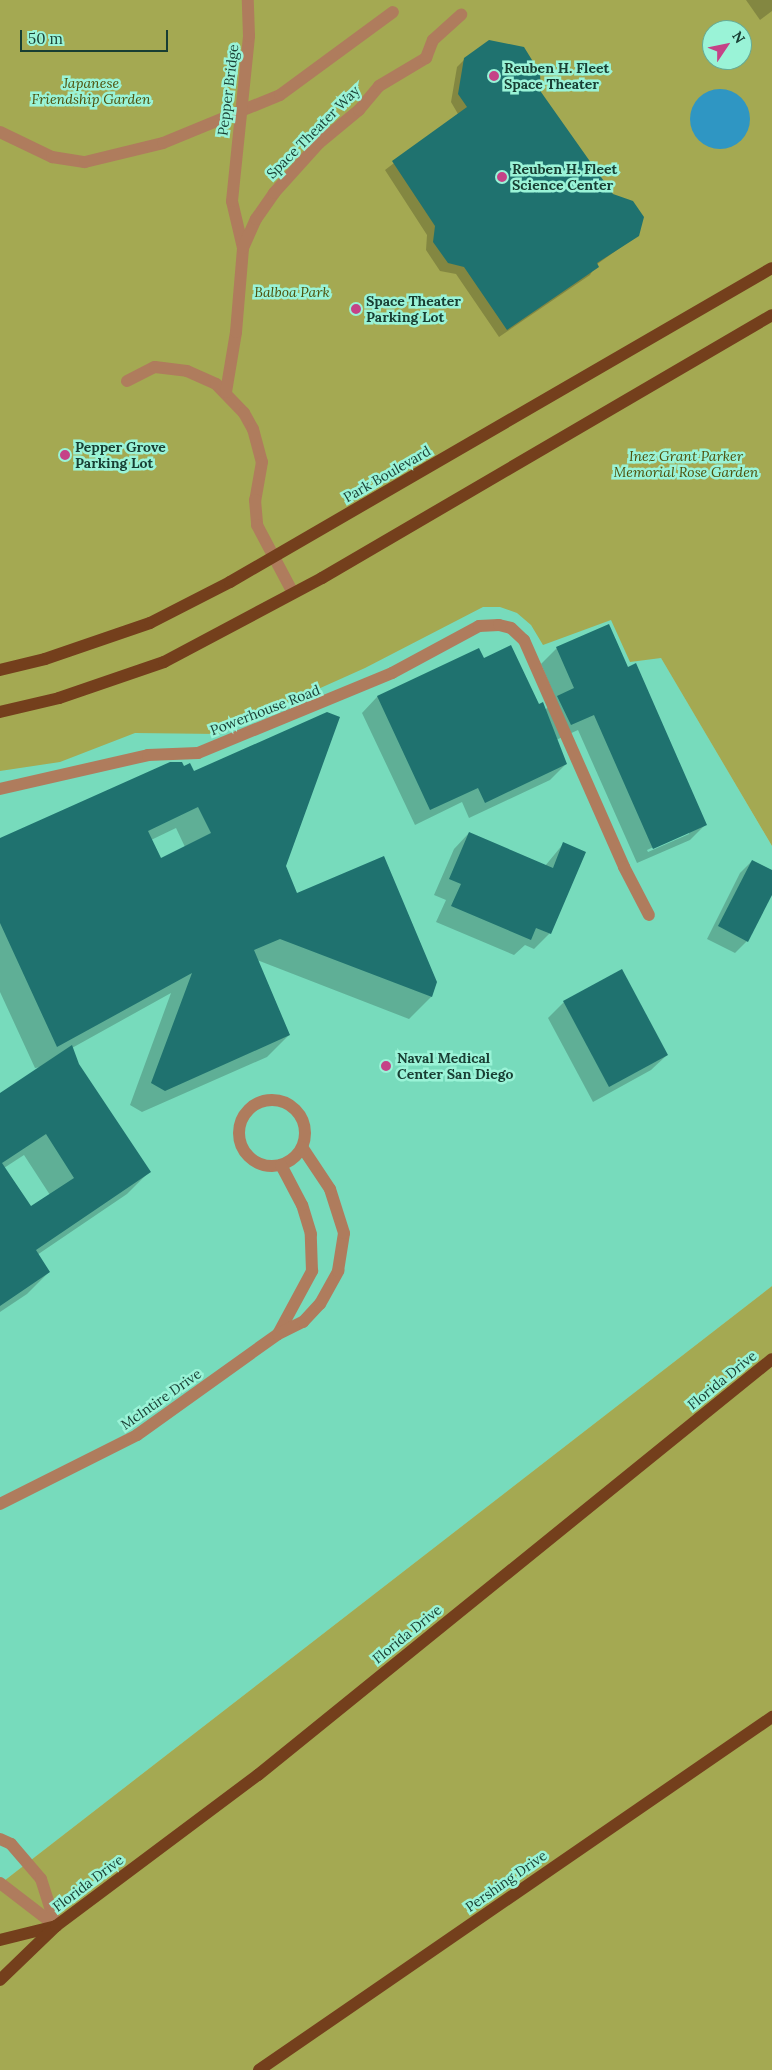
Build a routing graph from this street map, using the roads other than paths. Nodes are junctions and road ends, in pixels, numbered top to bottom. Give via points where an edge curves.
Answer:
1 (248, 0) edge
2 (393, 12) dead end
3 (461, 15) dead end
4 (0, 132) edge
5 (243, 248) junction
6 (772, 268) edge
7 (772, 315) edge
8 (127, 381) dead end
9 (226, 392) junction
10 (273, 557) junction
11 (293, 593) junction
12 (0, 670) edge
13 (0, 712) edge
14 (0, 789) edge
15 (649, 915) dead end
16 (302, 1147) junction
17 (282, 1165) junction
18 (278, 1334) junction
19 (772, 1359) edge
20 (0, 1504) edge
21 (772, 1717) edge
22 (0, 1839) edge
23 (0, 1883) edge
24 (56, 1926) junction
25 (0, 1940) edge
26 (0, 1980) edge
27 (259, 2070) edge

1 - 5 street, Pepper Bridge via 249,36 232,201
2 - 4 street via 280,95 163,144 85,162 52,157
3 - 5 street, Space Theater Way via 433,40 426,58 379,86 358,110 319,143 274,193 256,218
5 - 9 street, Space Theater Way via 236,332
6 - 10 main road, Park Boulevard
7 - 11 main road
8 - 9 street via 155,368 175,368 198,375
9 - 10 street via 244,413 261,452 262,470 255,516
10 - 11 street
10 - 12 main road, Park Boulevard via 150,622 45,659
11 - 13 main road via 164,662 59,698
14 - 15 street, Powerhouse Road via 148,755 198,753 392,673 479,626 511,628 524,640 624,867
16 - 17 street via 296,1157
16 - 17 street via 303,1121 297,1111 277,1100 254,1105 240,1123 241,1146 259,1164
16 - 18 street, McIntire Drive via 330,1189 344,1233 338,1271 320,1304 303,1322
17 - 18 street, McIntire Drive via 302,1205 311,1234 312,1270
18 - 20 street, McIntire Drive via 137,1435
19 - 24 main road, Florida Drive via 258,1775
21 - 27 main road, Pershing Drive
22 - 24 street via 11,1844 41,1880
23 - 24 street
24 - 25 main road, Florida Drive
24 - 26 main road, Florida Drive

